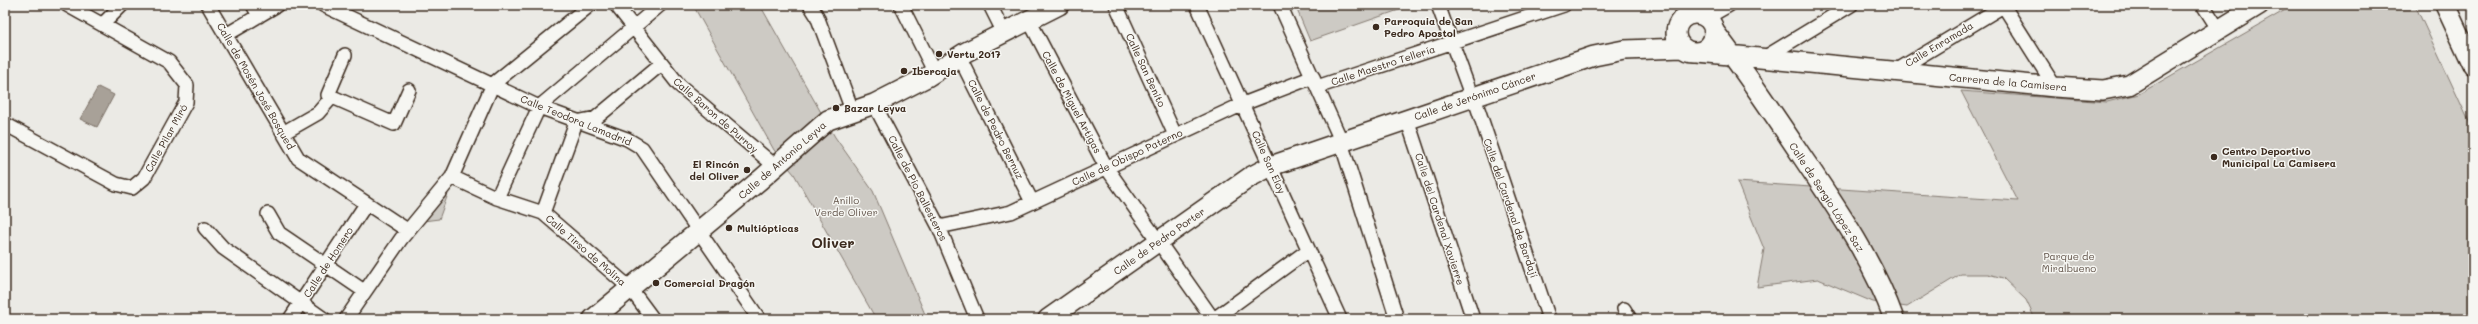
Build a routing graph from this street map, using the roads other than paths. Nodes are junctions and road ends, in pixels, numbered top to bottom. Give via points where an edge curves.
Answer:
1 (67, 5) edge
2 (122, 5) edge
3 (208, 5) edge
4 (277, 5) edge
5 (323, 5) edge
6 (590, 5) edge
7 (616, 5) edge
8 (660, 5) edge
9 (810, 5) edge
10 (901, 5) edge
11 (990, 5) edge
12 (1059, 5) edge
13 (1116, 5) edge
14 (1197, 5) edge
15 (1280, 5) edge
16 (1438, 5) edge
17 (1564, 5) edge
18 (1729, 5) edge
19 (1851, 5) edge
20 (2004, 5) edge
21 (2203, 5) edge
22 (2259, 5) edge
23 (2445, 5) edge
24 (256, 10) edge
25 (1704, 17) edge
26 (1029, 20) junction
27 (102, 24) junction
28 (634, 27) junction
29 (2219, 30) junction
30 (1004, 33) junction
31 (226, 35) junction
32 (1452, 42) junction
33 (1690, 50) junction
34 (345, 55) dead end
35 (959, 56) junction
36 (1734, 57) junction
37 (1762, 59) junction
38 (661, 64) junction
39 (2473, 65) edge
40 (934, 72) junction
41 (1894, 72) junction
42 (1751, 81) junction
43 (1315, 82) junction
44 (493, 84) junction
45 (2055, 86) junction
46 (409, 90) dead end
47 (1473, 96) junction
48 (332, 97) junction
49 (874, 104) junction
50 (1243, 104) junction
51 (539, 107) junction
52 (852, 110) junction
53 (1407, 119) junction
54 (576, 122) junction
55 (5, 124) edge
56 (283, 134) junction
57 (1175, 135) junction
58 (1341, 142) junction
59 (774, 166) junction
60 (1271, 166) junction
61 (1106, 168) junction
62 (452, 177) junction
63 (498, 198) junction
64 (1032, 202) junction
65 (366, 204) junction
66 (543, 213) junction
67 (268, 214) dead end
68 (939, 227) junction
69 (205, 228) dead end
70 (407, 230) junction
71 (700, 231) junction
72 (1159, 242) junction
73 (1307, 251) junction
74 (325, 265) junction
75 (630, 288) junction
76 (364, 291) junction
77 (300, 303) junction
78 (290, 319) edge
79 (324, 319) edge
80 (346, 319) edge
81 (593, 319) edge
82 (653, 319) edge
83 (759, 319) edge
84 (977, 319) edge
85 (1048, 319) edge
86 (1214, 319) edge
87 (1340, 319) edge
88 (1397, 319) edge
89 (1473, 319) edge
90 (1549, 319) edge
91 (1894, 319) edge

1 - 27 street, Calle Pilar Miró
2 - 27 street
3 - 31 street, Calle de Mosén José Bosqued
4 - 24 street
5 - 44 street, Calle Teodora Lamadrid
6 - 44 street
7 - 28 street, Calle Baron de Purroy
8 - 28 street
9 - 52 street via 817,16
10 - 40 street
11 - 30 street
12 - 26 street, Calle de Antonio Leyva
13 - 57 street, Calle San Benito
14 - 50 street, Calle San Eloy
15 - 43 street
16 - 32 street, Calle del Cardenal de Bardají
17 - 32 street, Calle Maestro Tellería
18 - 25 street
19 - 37 street
20 - 41 street, Calle Enramada
20 - 45 street
21 - 29 street
22 - 29 street, Carrera de la Camisera
23 - 39 street
24 - 31 street
25 - 33 street via 1710,44
25 - 33 street via 1689,15 1679,24 1676,35
25 - 36 street
26 - 30 street, Calle de Antonio Leyva
26 - 61 street, Calle de Miguel Artigas
27 - 55 street, Calle Pilar Miró via 169,62 187,85 186,102 138,184 132,188 116,184
28 - 38 street, Calle Baron de Purroy
28 - 51 street
29 - 45 street, Carrera de la Camisera via 2120,88 2103,90
30 - 35 street, Calle de Antonio Leyva
31 - 56 street, Calle de Mosén José Bosqued
32 - 43 street, Calle Maestro Tellería
32 - 47 street, Calle del Cardenal de Bardají
33 - 36 street, Carrera de la Camisera
33 - 47 street, Calle de Jerónimo Cáncer via 1609,52
34 - 48 street via 328,95
35 - 40 street, Calle de Antonio Leyva
35 - 64 street, Calle de Pedro Bernuz
36 - 37 street, Carrera de la Camisera
36 - 42 street, Calle de Sergio López Saz
37 - 41 street, Carrera de la Camisera
37 - 42 street via 1754,68
38 - 54 street via 596,118
38 - 59 street, Calle Baron de Purroy via 679,86
40 - 49 street, Calle de Antonio Leyva
41 - 45 street, Carrera de la Camisera
42 - 91 street, Calle de Sergio López Saz via 1846,224 1883,290
43 - 50 street, Calle de Obispo Paterno
43 - 58 street
44 - 51 street, Calle Teodora Lamadrid
44 - 62 street
46 - 48 street via 394,124
47 - 53 street, Calle de Jerónimo Cáncer
47 - 90 street, Calle del Cardenal de Bardají
48 - 56 street via 318,113
49 - 52 street, Calle de Antonio Leyva
49 - 68 street, Calle de Pío Ballesteros
50 - 57 street, Calle de Obispo Paterno
50 - 60 street, Calle San Eloy
51 - 54 street, Calle Teodora Lamadrid
51 - 63 street
52 - 59 street, Calle de Antonio Leyva via 828,120
53 - 58 street, Calle de Jerónimo Cáncer
53 - 89 street, Calle del Cardenal Xavierre
54 - 66 street
54 - 71 street, Calle Teodora Lamadrid via 627,139 642,148
56 - 65 street, Calle de Mosén José Bosqued via 303,162
57 - 61 street, Calle de Obispo Paterno
58 - 60 street, Calle de Jerónimo Cáncer
58 - 88 street
59 - 71 street, Calle de Antonio Leyva
60 - 72 street, Calle de Pedro Porter via 1250,177
60 - 73 street, Calle San Eloy
61 - 64 street, Calle de Obispo Paterno
61 - 72 street, Calle de Miguel Artigas
62 - 63 street, Calle Tirso de Molina
62 - 70 street
63 - 66 street, Calle Tirso de Molina
64 - 68 street, Calle de Obispo Paterno via 1002,214
65 - 70 street, Calle de Mosén José Bosqued
65 - 74 street, Calle de Homero
66 - 75 street, Calle Tirso de Molina
67 - 74 street via 279,233
68 - 84 street, Calle de Pío Ballesteros
69 - 77 street via 223,248
70 - 76 street
71 - 75 street, Calle de Antonio Leyva
71 - 83 street, Calle Teodora Lamadrid
72 - 85 street, Calle de Pedro Porter
72 - 86 street, Calle de Miguel Artigas
73 - 86 street
73 - 87 street, Calle San Eloy
74 - 76 street
74 - 77 street, Calle de Homero
75 - 81 street, Calle de Antonio Leyva
75 - 82 street, Calle Tirso de Molina
76 - 80 street
77 - 78 street, Calle de Homero
77 - 79 street

